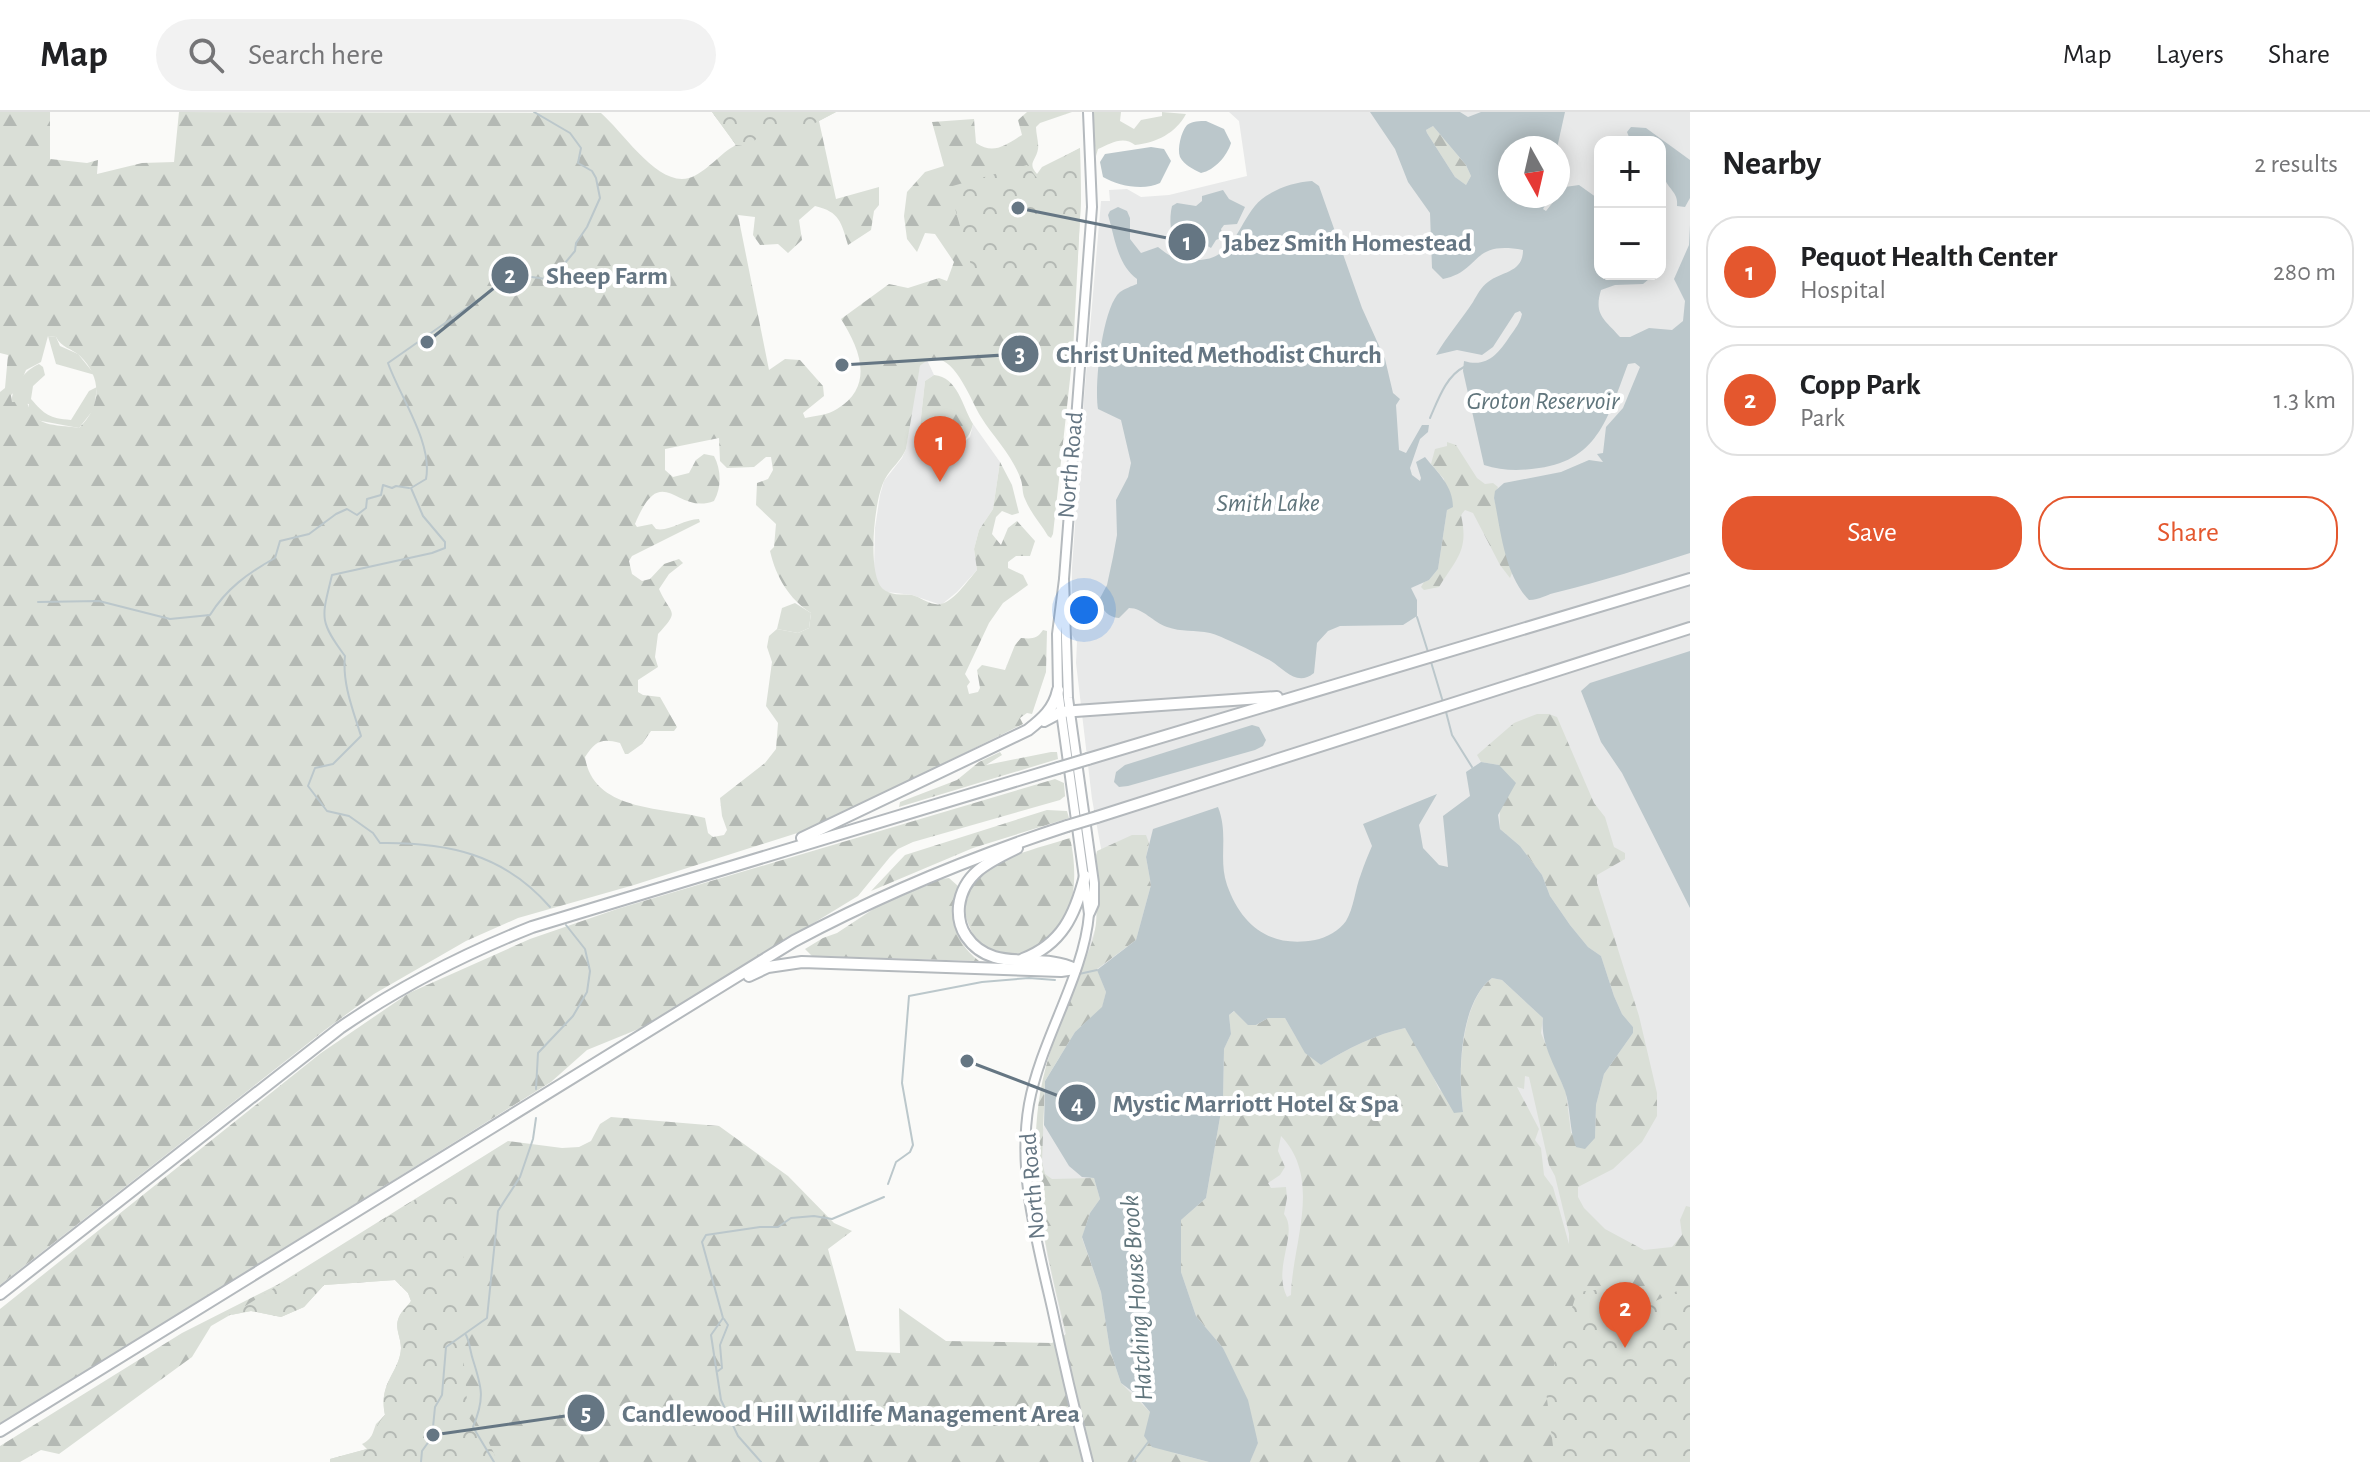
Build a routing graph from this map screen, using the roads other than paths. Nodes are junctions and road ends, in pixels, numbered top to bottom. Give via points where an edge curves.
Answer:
1 (1088, 112) edge
2 (1064, 579) junction
3 (1690, 579) edge
4 (1690, 628) edge
5 (1330, 687) junction
6 (1058, 690) junction
7 (1066, 712) junction
8 (1028, 730) junction
9 (1061, 828) junction
10 (1085, 846) junction
11 (723, 869) junction
12 (1085, 876) junction
13 (1089, 914) junction
14 (1019, 961) junction
15 (1075, 969) junction
16 (669, 1019) junction
17 (0, 1294) edge
18 (0, 1431) edge
19 (1088, 1462) edge

1 - 2 main road, North Road via 1092,207
2 - 6 main road, North Road
2 - 7 main road, North Road
3 - 5 highway
4 - 9 highway, bridge
5 - 7 highway via 1256,700
5 - 11 highway, bridge
6 - 7 main road, North Road
6 - 8 highway via 1055,703
7 - 8 highway
7 - 10 main road, North Road
8 - 11 highway via 834,825
9 - 14 highway via 982,866 962,894 959,922 974,947
9 - 16 highway via 877,898 794,941
10 - 12 main road, North Road
10 - 13 main road, North Road via 1095,895
11 - 17 highway via 532,927 452,961 376,1003
12 - 13 main road, North Road
12 - 14 highway via 1067,927 1039,952
13 - 15 main road, North Road
14 - 15 highway via 1063,963
15 - 16 highway via 785,963 752,974
15 - 19 main road, North Road via 1036,1071 1029,1108 1028,1191
16 - 18 highway

